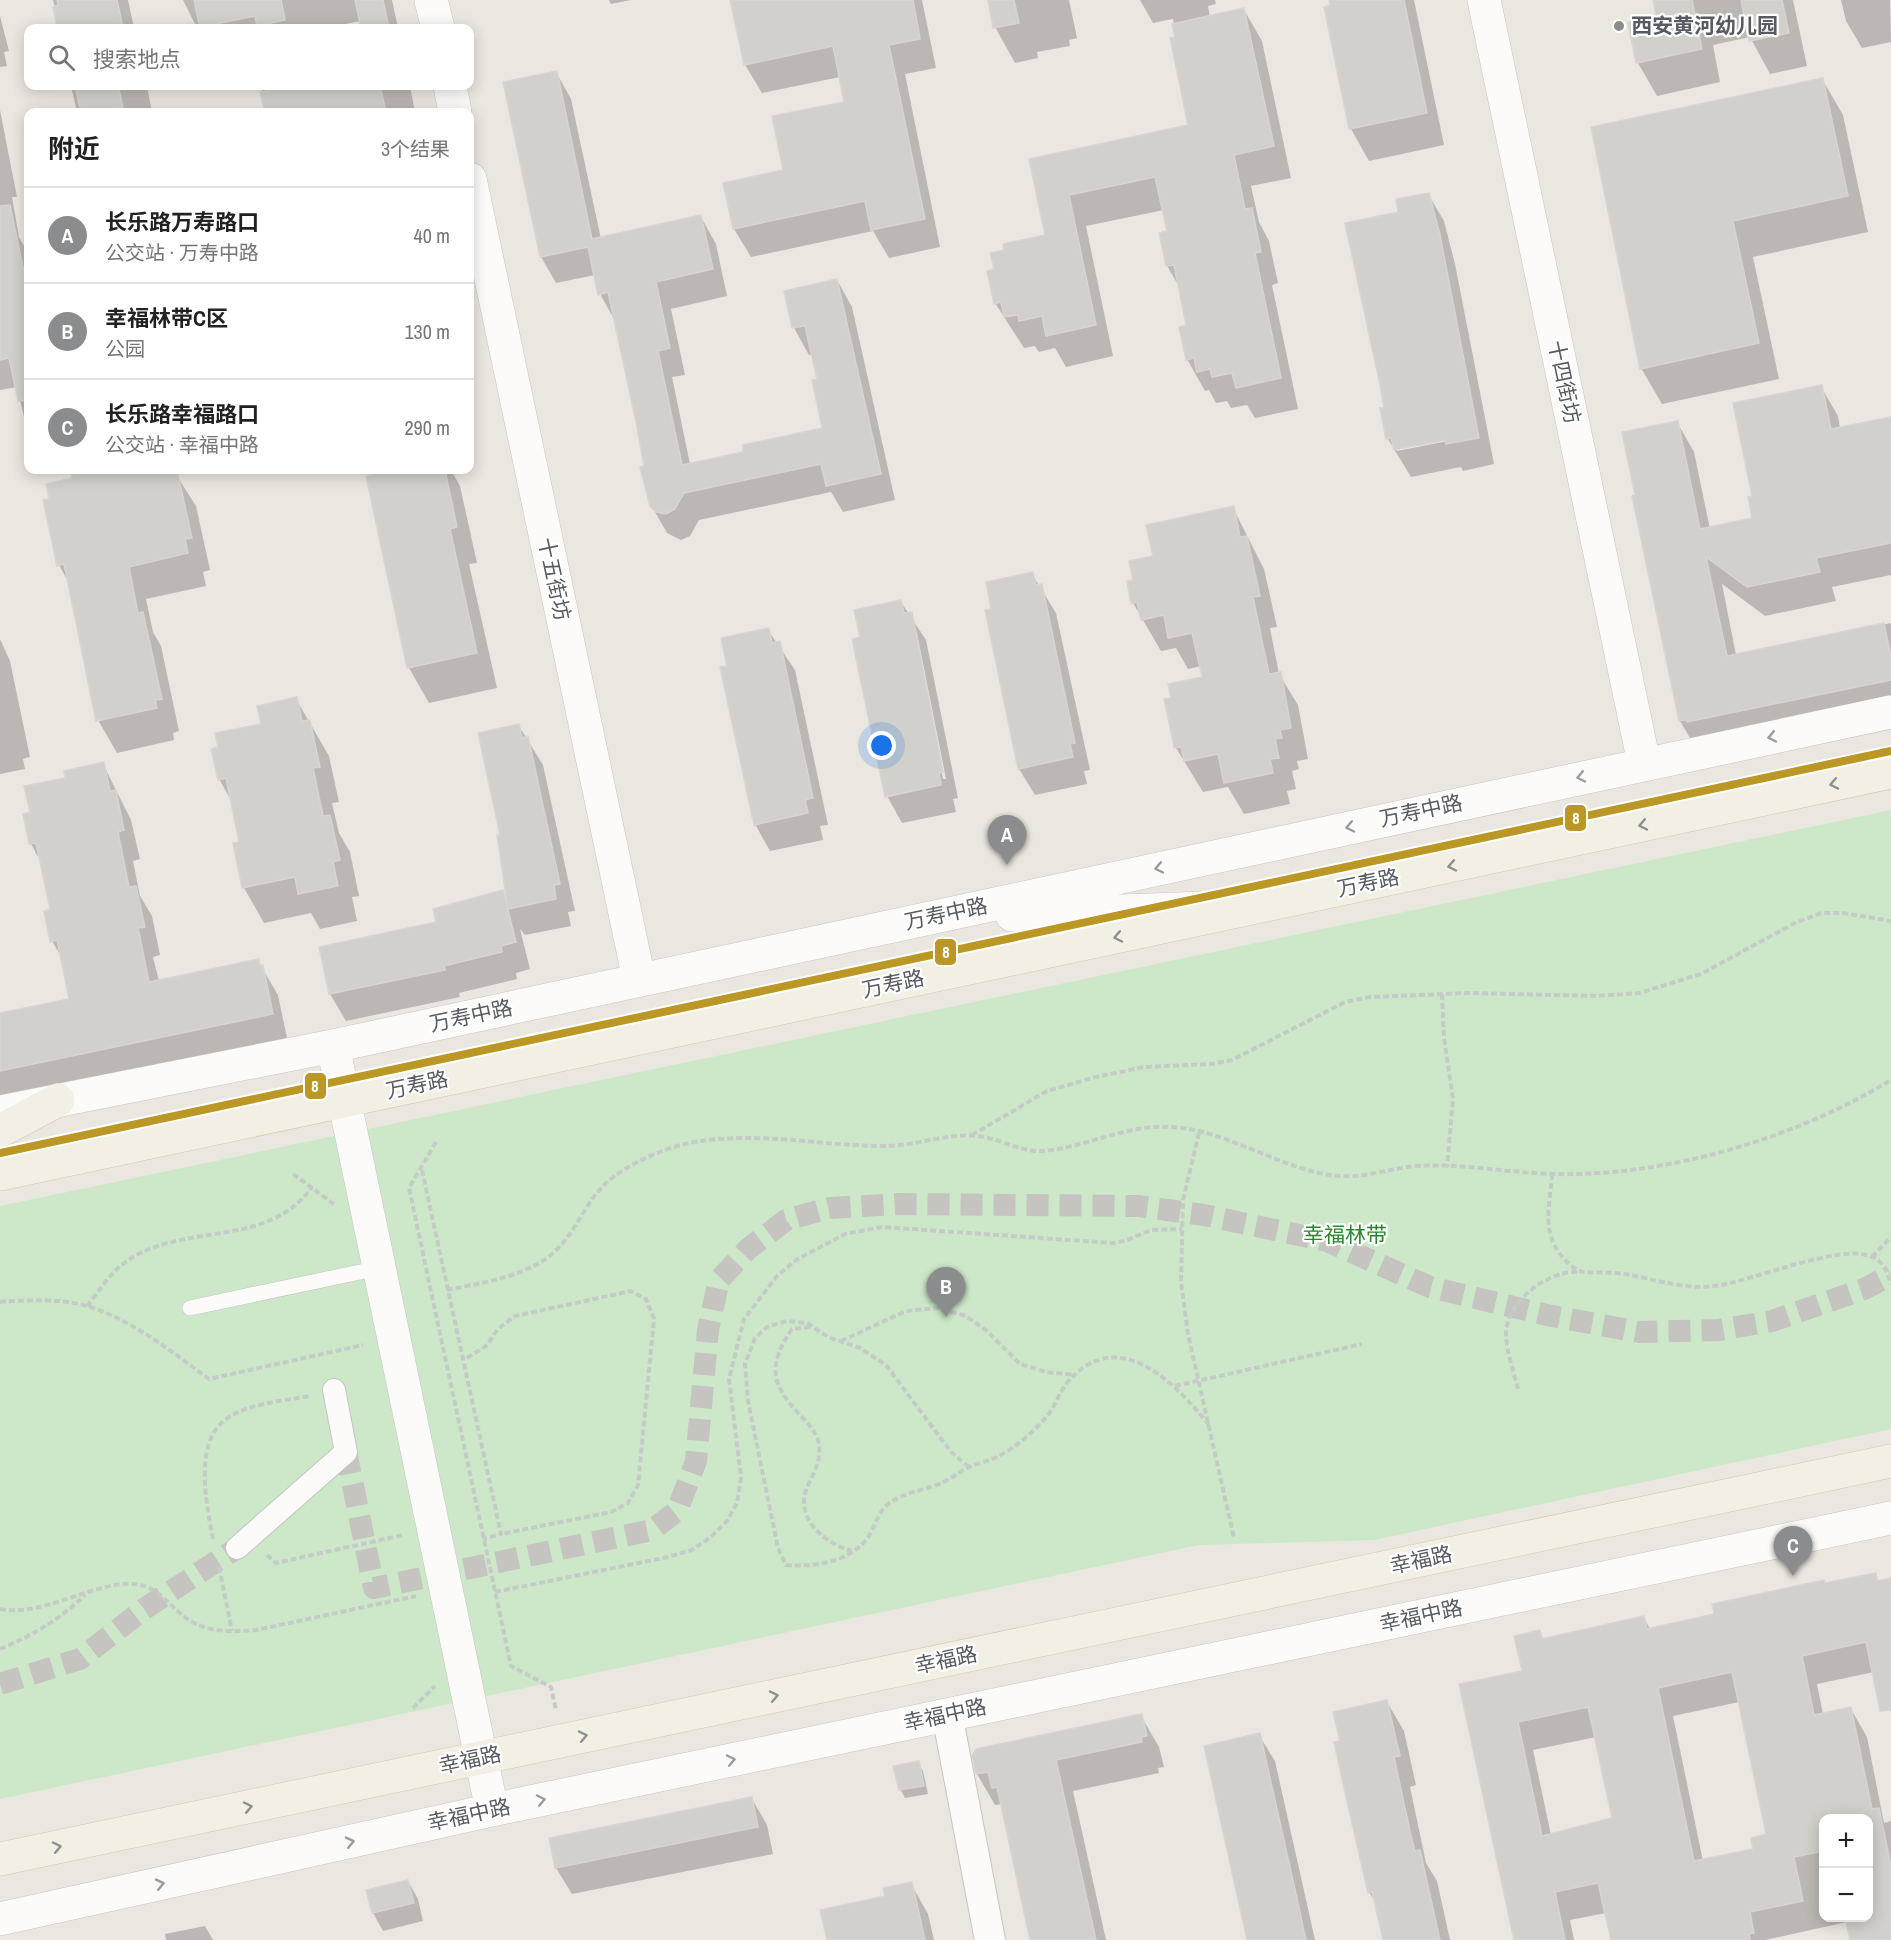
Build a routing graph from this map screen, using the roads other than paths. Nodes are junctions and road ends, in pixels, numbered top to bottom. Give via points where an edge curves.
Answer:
1 (431, 0) edge
2 (1484, 0) edge
3 (437, 24) edge
4 (451, 90) edge
5 (454, 108) edge
6 (474, 198) edge
7 (1891, 712) edge
8 (1644, 763) junction
9 (1891, 772) edge
10 (1259, 907) junction
11 (924, 918) junction
12 (639, 980) junction
13 (333, 1046) junction
14 (58, 1100) junction
15 (344, 1101) junction
16 (0, 1112) edge
17 (0, 1131) edge
18 (0, 1174) edge
19 (380, 1268) junction
20 (190, 1308) dead end
21 (334, 1390) road end
22 (1891, 1461) edge
23 (1891, 1518) edge
24 (226, 1548) tunnel mouth
25 (946, 1714) junction
26 (481, 1758) junction
27 (492, 1810) junction
28 (0, 1859) edge
29 (123, 1893) junction
30 (0, 1900) edge
31 (0, 1919) edge
32 (990, 1940) edge

1 - 3 main road
2 - 8 main road, 十四街坊
4 - 5 main road
6 - 12 main road, 十五街坊
7 -> 8 main road, 万寿中路
8 -> 11 main road, 万寿中路
9 -> 10 main road, 万寿路
10 - 11 main road
10 -> 15 main road, 万寿路
11 - 12 main road, 万寿中路
12 - 13 main road, 万寿中路
13 - 14 main road, 万寿中路
13 - 15 main road
14 - 16 main road, 万寿中路
14 - 17 main road
15 - 18 main road, 万寿路
15 - 19 main road
19 - 20 lane
19 - 26 main road
21 - 24 street via 346,1452
26 -> 22 main road, 幸福路
23 - 25 main road, 幸福中路
27 -> 25 main road, 幸福中路
25 - 32 street
26 - 27 main road
28 -> 26 main road, 幸福路
29 -> 27 main road, 幸福中路
29 - 30 main road
29 - 31 main road, 幸福中路

